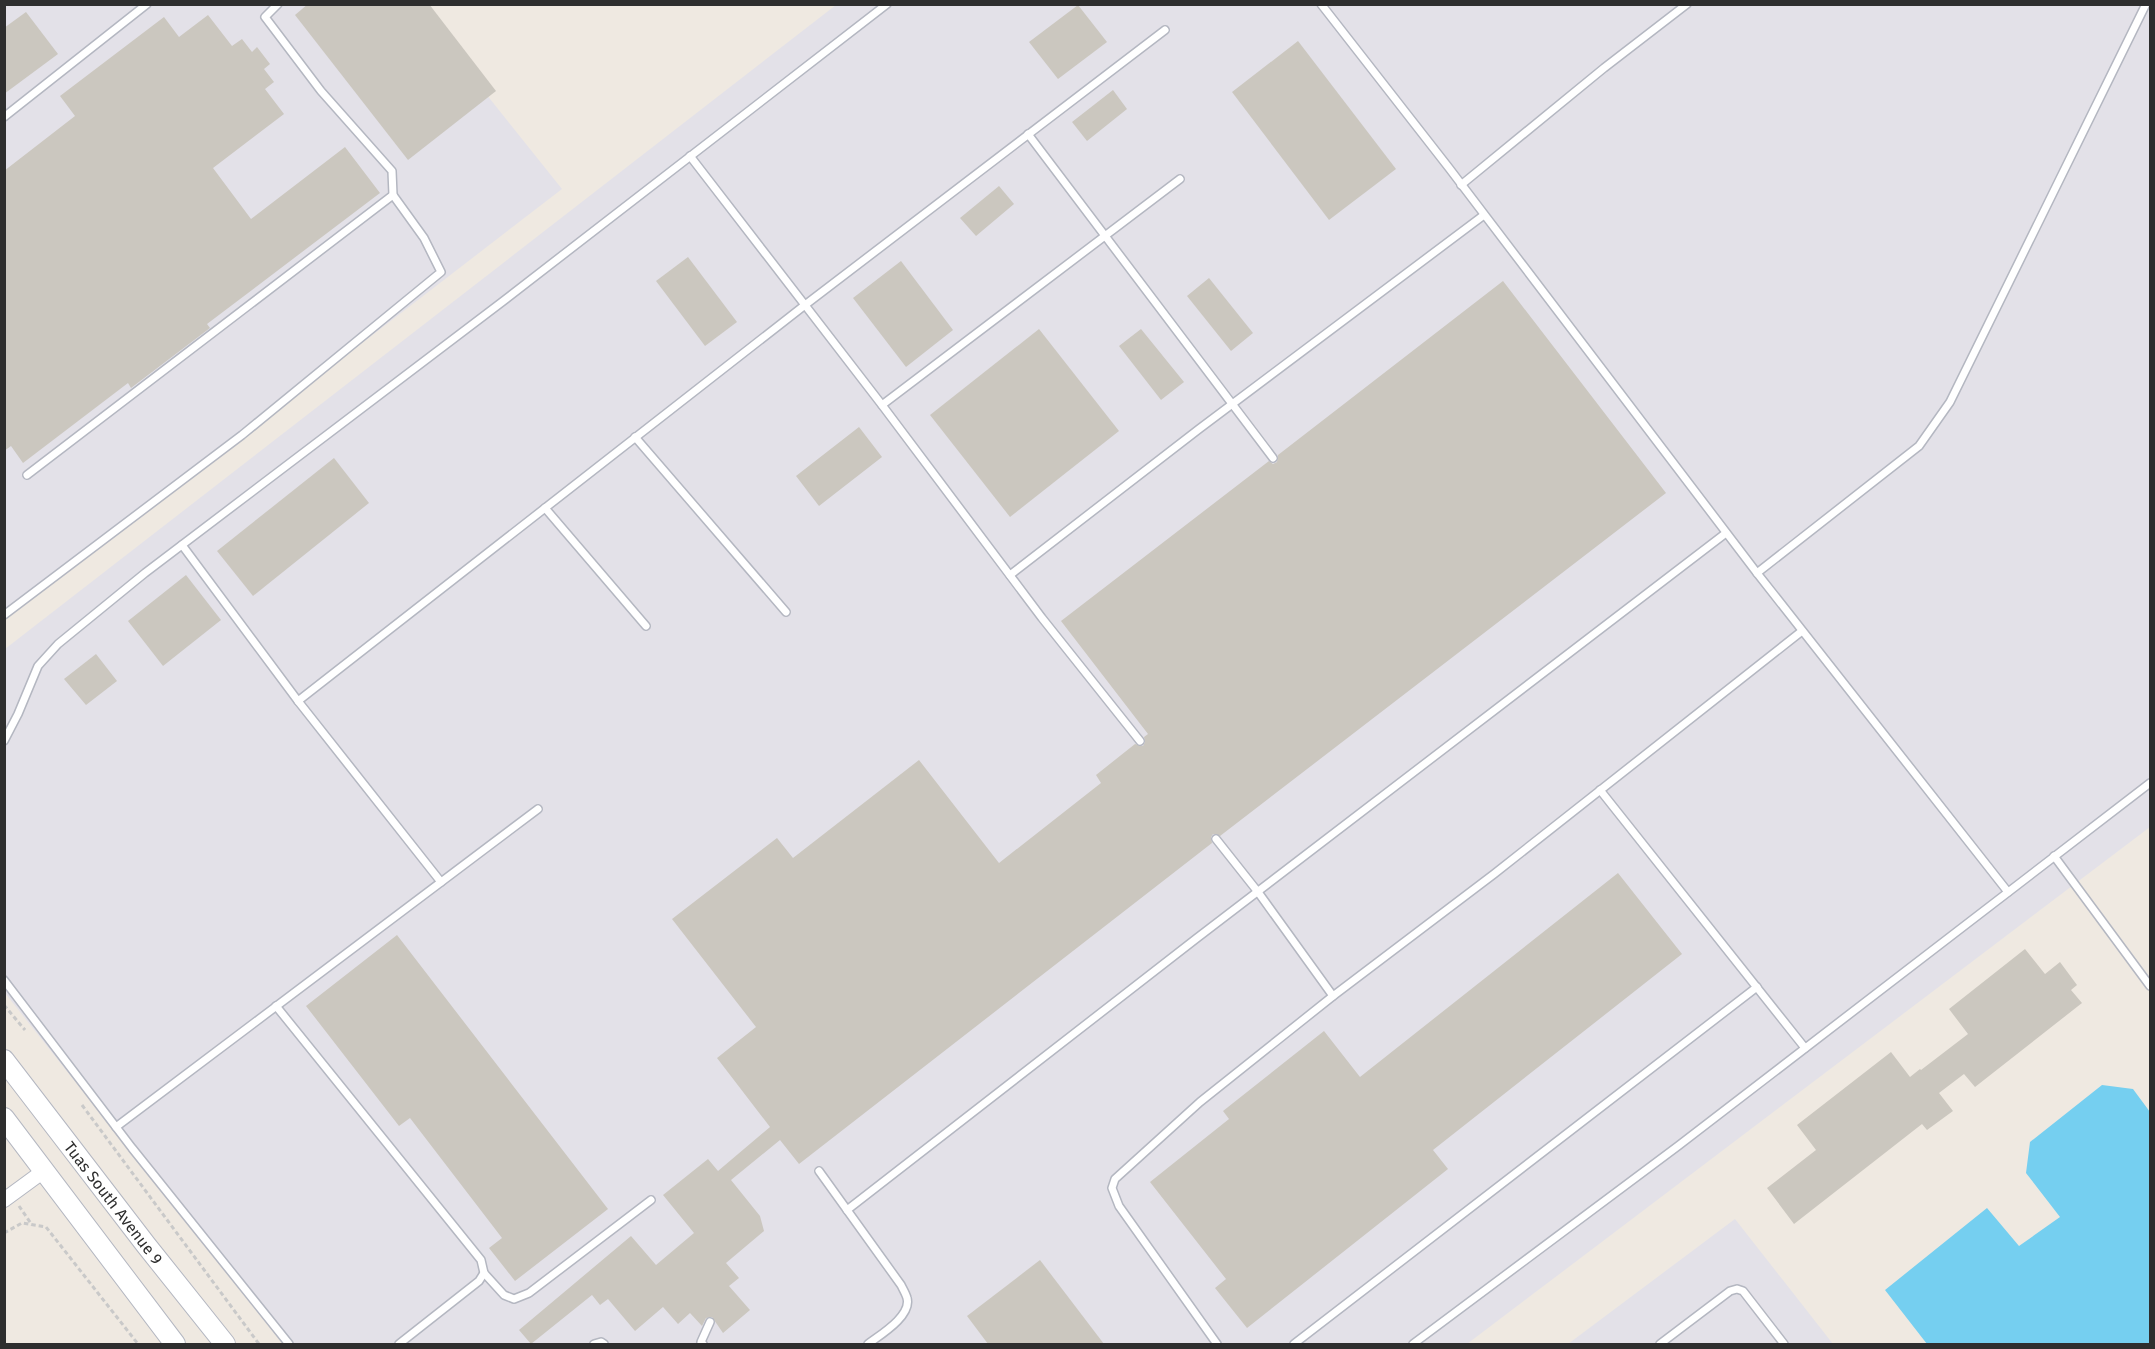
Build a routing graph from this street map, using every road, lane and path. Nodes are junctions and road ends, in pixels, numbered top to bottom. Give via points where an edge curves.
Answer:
1 (147, 4) edge
2 (279, 4) edge
3 (887, 4) edge
4 (1321, 4) edge
5 (1687, 4) edge
6 (2146, 4) edge
7 (1165, 30) dead end
8 (4, 117) edge
9 (1028, 134) junction
10 (690, 156) junction
11 (1179, 179) dead end
12 (1461, 185) junction
13 (393, 195) junction
14 (1484, 215) junction
15 (1105, 235) junction
16 (805, 304) junction
17 (1232, 404) junction
18 (882, 405) junction
19 (635, 437) junction
20 (1273, 458) dead end
21 (27, 475) dead end
22 (546, 508) junction
23 (1726, 533) junction
24 (182, 545) junction
25 (1757, 573) junction
26 (1010, 575) junction
27 (786, 612) dead end
28 (4, 615) edge
29 (646, 626) dead end
30 (1802, 631) junction
31 (298, 701) junction
32 (4, 741) edge
33 (1140, 741) dead end
34 (2151, 783) edge
35 (1600, 790) junction
36 (538, 809) dead end
37 (1216, 839) dead end
38 (2054, 856) junction
39 (441, 882) junction
40 (1258, 892) junction
41 (2008, 892) junction
42 (4, 980) edge
43 (2151, 986) edge
44 (1756, 987) junction
45 (1333, 996) junction
46 (4, 1005) edge
47 (276, 1006) junction
48 (30, 1035) dead end
49 (1805, 1048) junction
50 (4, 1060) edge
51 (78, 1100) dead end
52 (4, 1118) edge
53 (116, 1126) junction
54 (45, 1170) junction
55 (819, 1171) dead end
56 (4, 1200) edge
57 (651, 1200) dead end
58 (847, 1210) junction
59 (4, 1233) edge
60 (484, 1273) junction
61 (711, 1322) dead end
62 (138, 1344) edge
63 (175, 1344) edge
64 (225, 1344) edge
65 (259, 1344) edge
66 (289, 1344) edge
67 (399, 1344) edge
68 (594, 1344) edge
69 (604, 1344) edge
70 (703, 1344) edge
71 (868, 1344) edge
72 (1217, 1344) edge
73 (1294, 1344) edge
74 (1413, 1344) edge
75 (1660, 1344) edge
76 (1784, 1344) edge

1 - 8 lane
2 - 13 lane via 265,17 321,91 392,171
3 - 10 lane
4 - 12 lane
5 - 12 lane
6 - 25 lane via 1950,402 1919,446
7 - 9 lane
9 - 15 lane
9 - 16 lane
10 - 16 lane
10 - 24 lane
11 - 15 lane
12 - 14 lane
13 - 21 lane
13 - 28 lane via 424,238 441,272 242,435
14 - 17 lane
14 - 23 lane
15 - 17 lane
15 - 18 lane
16 - 18 lane
16 - 19 lane
17 - 20 lane
17 - 26 lane
18 - 26 lane
19 - 22 lane
19 - 27 lane
22 - 29 lane
22 - 31 lane
23 - 25 lane
23 - 40 lane
24 - 31 lane
24 - 32 lane via 58,644 38,666
25 - 30 lane
26 - 33 lane
30 - 35 lane
30 - 41 lane
31 - 39 lane
34 - 38 lane
35 - 44 lane
35 - 45 lane
36 - 39 lane
37 - 40 lane
38 - 41 lane
38 - 43 lane
39 - 47 lane
40 - 45 lane
40 - 58 lane
41 - 49 lane
42 - 53 lane
44 - 49 lane
44 - 73 lane
45 - 72 lane via 1200,1102 1116,1179 1112,1188 1119,1206
46 - 48 path
47 - 53 lane
47 - 60 lane via 482,1260
49 - 74 lane
50 - 64 street, Tuas South Avenue 9
51 - 65 path
52 - 54 street, Tuas South Avenue 9
53 - 66 lane
54 - 56 street
54 - 63 street, Tuas South Avenue 9
55 - 58 lane
57 - 60 lane via 529,1293 514,1299 504,1295
58 - 71 lane via 908,1299 907,1310
59 - 62 path via 22,1223 46,1227
60 - 67 lane
61 - 70 lane
68 - 69 lane
75 - 76 lane via 1737,1289 1743,1291

